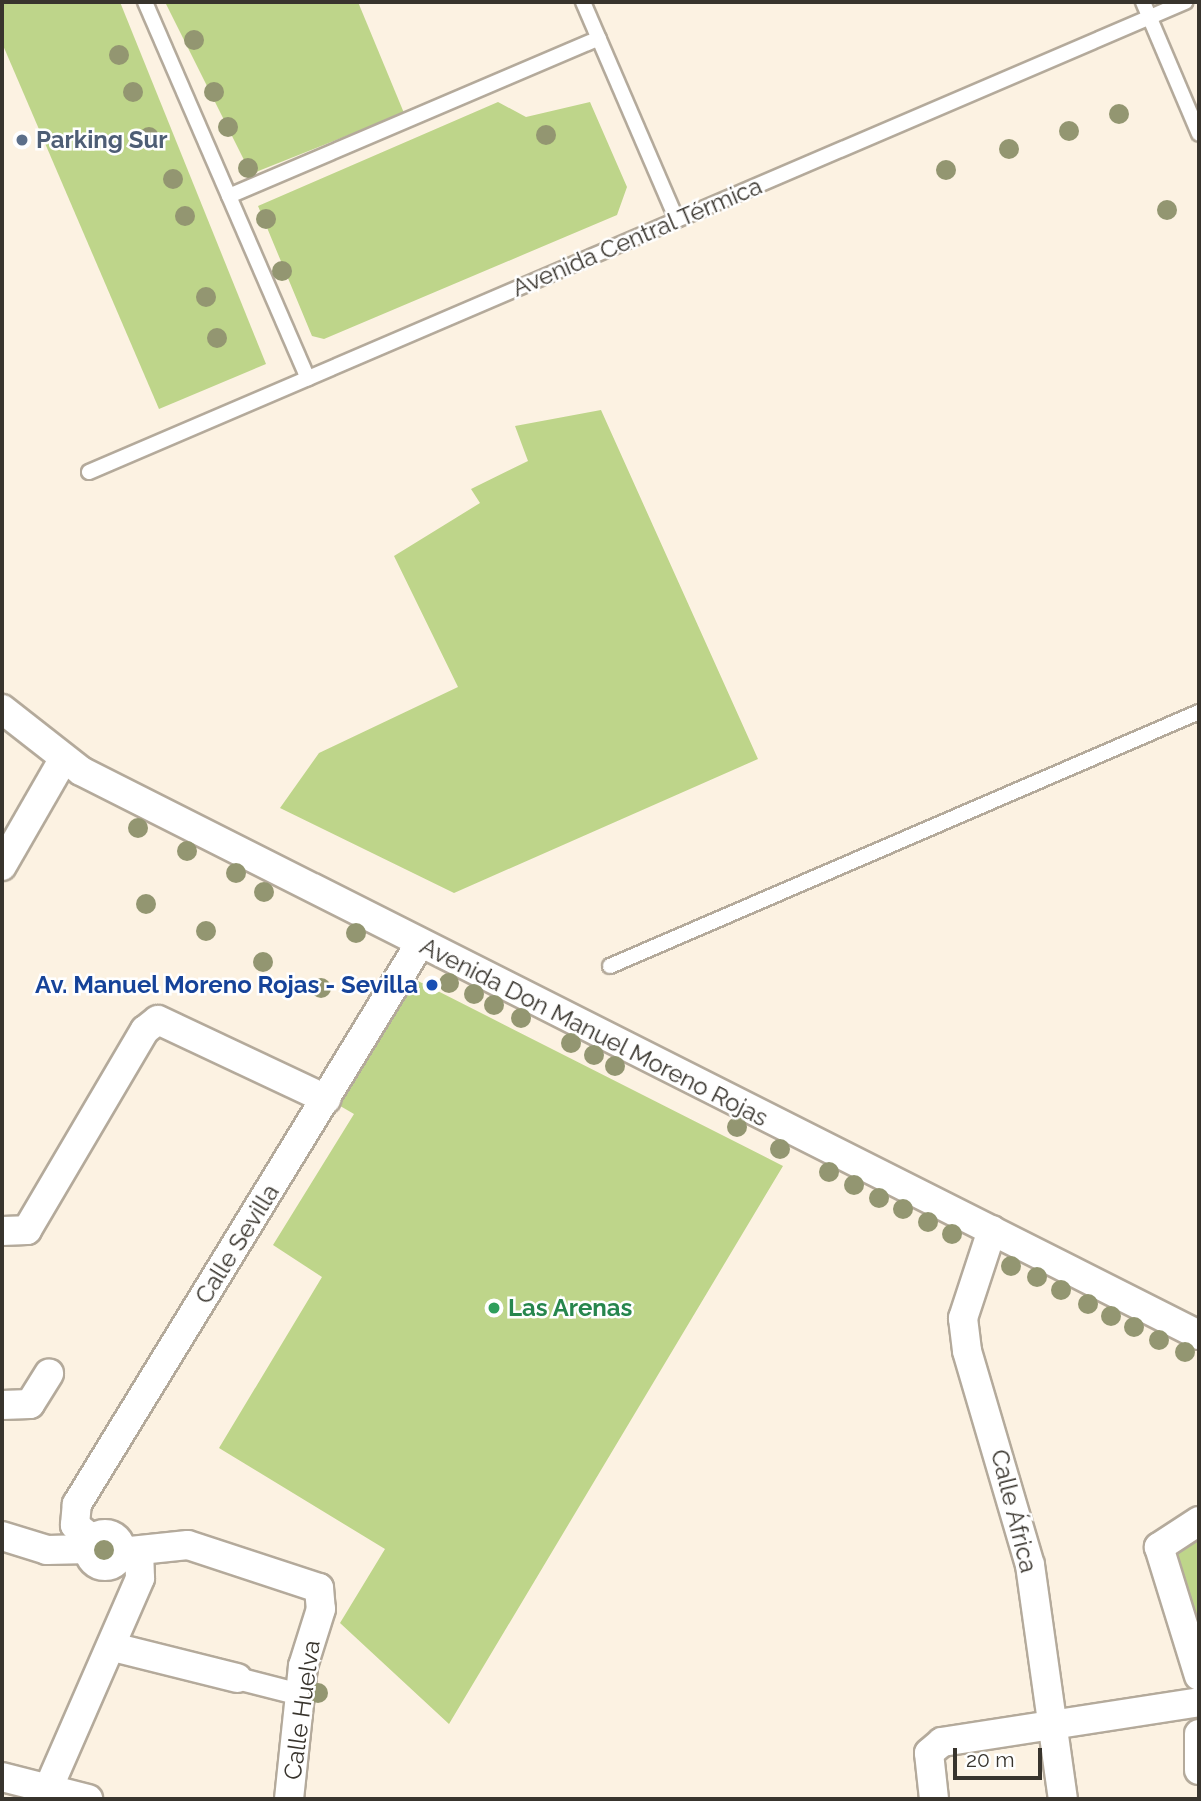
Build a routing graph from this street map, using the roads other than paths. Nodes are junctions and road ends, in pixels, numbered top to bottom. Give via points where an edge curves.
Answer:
1 (145, 2) edge
2 (583, 2) edge
3 (1143, 2) edge
4 (1185, 2) edge
5 (1149, 17) junction
6 (598, 38) junction
7 (1199, 134) edge
8 (229, 196) junction
9 (677, 220) junction
10 (308, 379) junction
11 (89, 472) dead end
12 (2, 709) edge
13 (1199, 712) edge
14 (63, 760) junction
15 (2, 866) edge
16 (419, 945) junction
17 (610, 966) dead end
18 (326, 1099) junction
19 (14, 1230) edge
20 (992, 1230) junction
21 (1199, 1335) edge
22 (49, 1373) dead end
23 (2, 1405) edge
24 (1199, 1521) edge
25 (2, 1536) edge
26 (90, 1544) junction
27 (130, 1552) junction
28 (113, 1647) junction
29 (1199, 1676) edge
30 (237, 1678) joint
31 (300, 1694) junction
32 (1199, 1702) edge
33 (1051, 1723) junction
34 (1199, 1734) edge
35 (1199, 1770) edge
36 (2, 1777) edge
37 (48, 1789) junction
38 (88, 1799) edge
39 (289, 1799) edge
40 (934, 1799) edge
41 (1063, 1799) edge

1 - 8 lane
2 - 6 lane
3 - 5 lane
4 - 5 lane, Avenida Central Térmica
5 - 7 lane
5 - 9 lane, Avenida Central Térmica
6 - 8 lane
6 - 9 lane
8 - 10 lane
9 - 10 lane, Avenida Central Térmica
10 - 11 lane, Avenida Central Térmica
12 - 14 street, Avenida Don Manuel Moreno Rojas
13 - 17 lane
14 - 15 street
14 - 16 street, Avenida Don Manuel Moreno Rojas
16 - 18 street, Calle Sevilla
16 - 20 street, Avenida Don Manuel Moreno Rojas
18 - 19 street via 158,1020 145,1030
18 - 26 street, Calle Sevilla via 76,1504 75,1524
20 - 21 street, Avenida Don Manuel Moreno Rojas
20 - 33 street, Calle África via 963,1318 967,1351 1030,1565
22 - 23 street via 30,1404
24 - 29 street via 1159,1547
25 - 26 street via 47,1550
26 - 27 street via 92,1559 106,1566
27 - 28 street via 141,1578
27 - 31 street, Calle Huelva via 188,1545 312,1584 322,1597
28 - 30 street
28 - 37 street
30 - 31 street
31 - 39 street, Calle Huelva
32 - 33 street
33 - 40 street via 933,1746
33 - 41 street, Calle África
34 - 35 street
36 - 37 street
37 - 38 street

